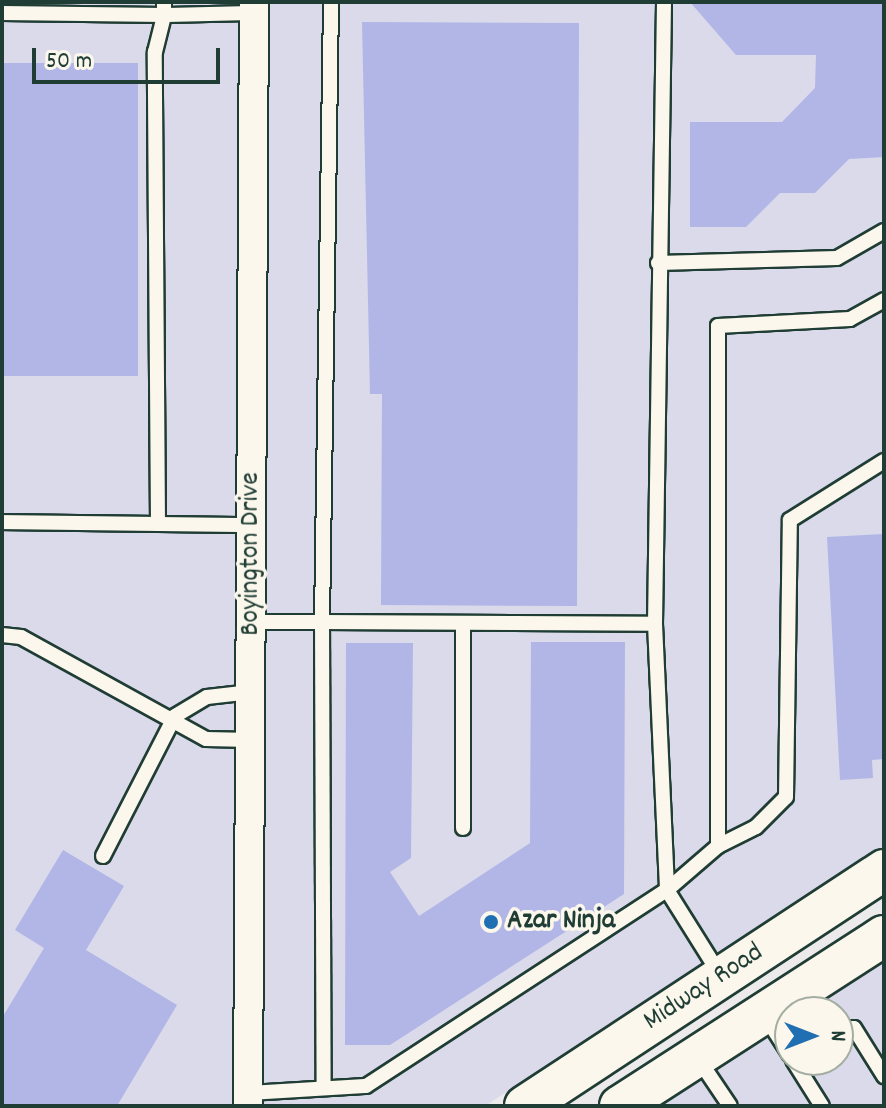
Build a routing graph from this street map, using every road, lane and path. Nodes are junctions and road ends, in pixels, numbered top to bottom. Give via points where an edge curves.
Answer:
1 (331, 2) edge
2 (664, 2) edge
3 (164, 8) edge
4 (254, 8) edge
5 (2, 13) edge
6 (884, 231) edge
7 (658, 263) junction
8 (884, 300) edge
9 (884, 461) edge
10 (2, 522) edge
11 (158, 524) junction
12 (252, 525) junction
13 (252, 622) junction
14 (322, 622) junction
15 (463, 623) junction
16 (655, 624) junction
17 (2, 635) edge
18 (251, 692) junction
19 (175, 716) junction
20 (251, 740) junction
21 (463, 828) dead end
22 (718, 846) junction
23 (103, 856) dead end
24 (884, 870) edge
25 (667, 890) junction
26 (884, 936) edge
27 (721, 976) junction
28 (756, 1016) junction
29 (854, 1028) edge
30 (774, 1037) edge
31 (696, 1056) junction
32 (803, 1076) edge
33 (884, 1076) edge
34 (324, 1088) junction
35 (248, 1099) edge
36 (525, 1106) edge
37 (620, 1106) edge
38 (730, 1106) edge
39 (822, 1106) edge

1 - 14 lane
2 - 7 lane
3 - 4 lane
3 - 5 lane
3 - 11 lane via 155,52
4 - 12 street, Boyington Drive
6 - 7 lane via 837,258
7 - 16 lane
8 - 22 lane via 850,319 718,326
9 - 22 lane via 790,520 786,797 756,827
10 - 11 lane
11 - 12 lane
12 - 13 street, Boyington Drive
13 - 14 lane
13 - 18 street, Boyington Drive
14 - 15 lane
14 - 34 lane
15 - 16 lane
15 - 21 lane
16 - 25 lane
17 - 19 lane via 21,637
18 - 19 lane via 207,697
18 - 20 street, Boyington Drive
19 - 20 lane via 206,739
19 - 23 lane
20 - 35 street, Boyington Drive
22 - 25 lane
24 - 27 main road, Midway Road
25 - 27 lane
25 - 34 lane via 366,1086
26 - 28 main road, Midway Road
27 - 28 main road
27 - 36 main road, Midway Road
28 - 30 lane
28 - 31 main road, Midway Road
29 - 33 lane
31 - 37 main road, Midway Road
31 - 38 lane
32 - 39 lane
34 - 35 lane

